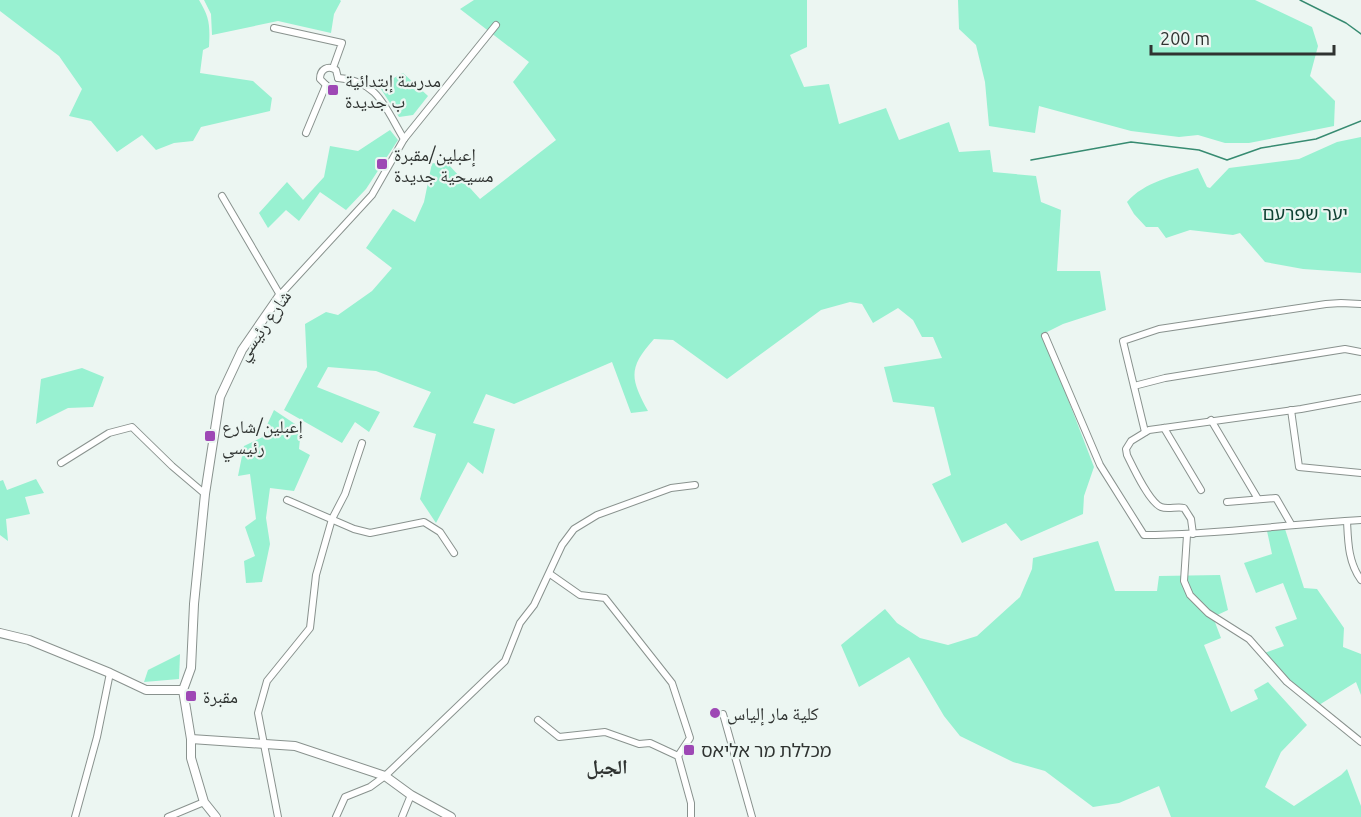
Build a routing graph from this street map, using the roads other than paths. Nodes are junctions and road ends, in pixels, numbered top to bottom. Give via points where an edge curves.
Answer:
1 (496, 26) dead end
2 (274, 28) dead end
3 (333, 68) junction
4 (338, 78) junction
5 (326, 85) junction
6 (306, 133) dead end
7 (404, 139) junction
8 (222, 196) dead end
9 (280, 295) junction
10 (1361, 304) edge
11 (1045, 336) dead end
12 (1361, 352) edge
13 (1134, 386) junction
14 (1361, 398) edge
15 (1291, 411) junction
16 (1211, 420) junction
17 (1164, 428) junction
18 (1145, 432) junction
19 (363, 443) dead end
20 (61, 463) dead end
21 (1361, 473) edge
22 (694, 485) dead end
23 (1202, 490) dead end
24 (205, 494) junction
25 (1258, 499) junction
26 (287, 500) dead end
27 (1227, 502) dead end
28 (332, 519) junction
29 (1361, 520) edge
30 (1347, 521) junction
31 (1291, 524) junction
32 (1190, 535) junction
33 (454, 553) dead end
34 (550, 574) junction
35 (1361, 579) edge
36 (0, 633) edge
37 (110, 673) junction
38 (183, 690) junction
39 (723, 714) dead end
40 (538, 720) dead end
41 (191, 739) junction
42 (1361, 742) edge
43 (264, 743) junction
44 (678, 756) junction
45 (385, 776) junction
46 (411, 795) junction
47 (204, 802) junction
48 (75, 817) edge
49 (168, 817) edge
50 (216, 817) edge
51 (278, 817) edge
52 (336, 817) edge
53 (402, 817) edge
54 (451, 817) edge
55 (692, 817) edge
56 (752, 817) edge

1 - 7 street, شارع رئيسي
2 - 3 street via 342,43
3 - 4 street
3 - 5 street via 327,67 321,73 320,79
4 - 5 street via 333,85
4 - 7 street via 354,79 378,95
5 - 6 street
7 - 9 street, شارع رئيسي via 372,195
8 - 9 street
9 - 24 main road, شارع رئيسي via 242,350 220,397
10 - 13 street via 1326,304 1159,329 1123,341
11 - 32 street via 1100,465 1143,535
12 - 13 street via 1345,349
13 - 18 street
14 - 15 street
15 - 16 street
15 - 21 street via 1299,467
16 - 17 street
16 - 25 street
17 - 18 street
17 - 23 street
18 - 32 street via 1127,446 1127,455 1157,505 1187,511
19 - 28 street
20 - 24 street via 109,433 132,427
22 - 34 street via 671,488 597,515 574,529 562,545
24 - 38 main road, شارع رئيسي via 191,668
25 - 27 street
25 - 31 street via 1276,498
26 - 28 street
28 - 33 street via 370,533 424,522 440,532
28 - 43 street via 316,575 310,628 267,681 258,713
29 - 30 street
30 - 31 street
30 - 35 street via 1349,552
31 - 32 street
32 - 42 street via 1184,581 1190,595 1208,613 1249,639 1287,682
34 - 44 street via 580,595 605,598 672,683 690,738
34 - 45 street via 520,623 505,661
36 - 37 main road via 29,640
37 - 38 main road via 146,690
37 - 48 street
38 - 41 main road
39 - 56 street
40 - 44 street via 559,737 605,732 639,744 650,742
41 - 43 main road
41 - 47 main road via 191,758
43 - 45 main road via 295,746
43 - 51 street
44 - 55 street
45 - 46 main road
45 - 52 street via 345,797
46 - 53 street
46 - 54 main road
47 - 49 street
47 - 50 main road

